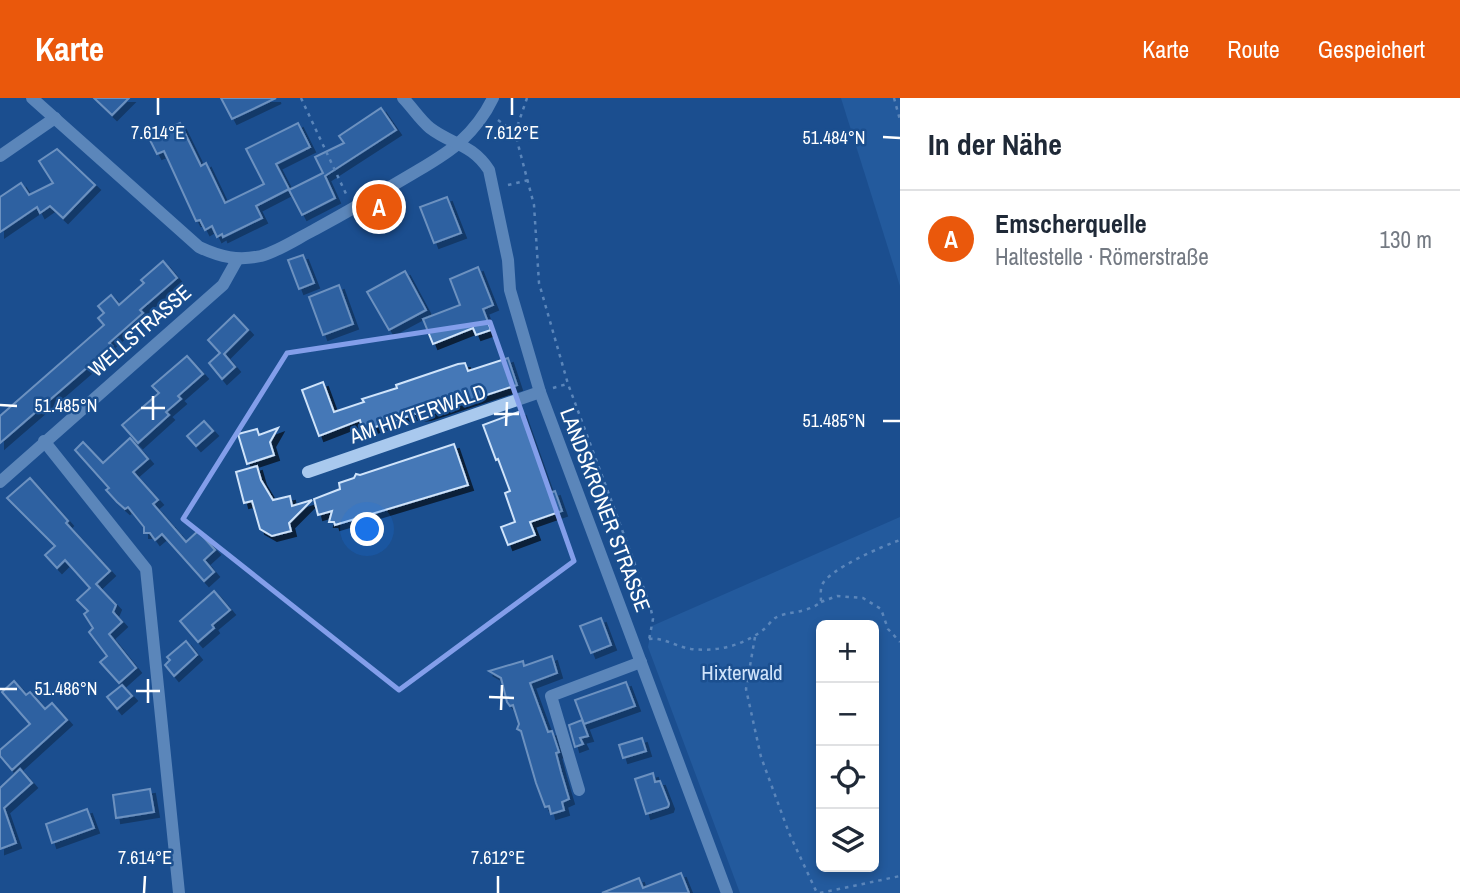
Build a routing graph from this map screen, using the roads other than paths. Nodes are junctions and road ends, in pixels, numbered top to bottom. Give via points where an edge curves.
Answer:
1 (32, 98) edge
2 (403, 98) edge
3 (493, 98) edge
4 (55, 118) junction
5 (460, 143) junction
6 (0, 156) edge
7 (237, 260) junction
8 (540, 392) junction
9 (44, 441) junction
10 (308, 472) dead end
11 (0, 482) edge
12 (641, 662) junction
13 (579, 790) dead end
14 (179, 893) edge
15 (727, 893) edge

1 - 4 street
2 - 5 street, LANDSKRONER STRASSE via 429,128
3 - 5 street
4 - 6 street
4 - 7 street via 199,247
5 - 7 street via 353,209 264,255
5 - 8 street, LANDSKRONER STRASSE via 489,170 510,290
7 - 9 street, WELLSTRASSE via 223,285
8 - 10 street, AM HIXTERWALD
8 - 12 street, LANDSKRONER STRASSE
9 - 11 street, WELLSTRASSE
9 - 14 street via 146,569
12 - 13 street via 551,696
12 - 15 street, LANDSKRONER STRASSE

